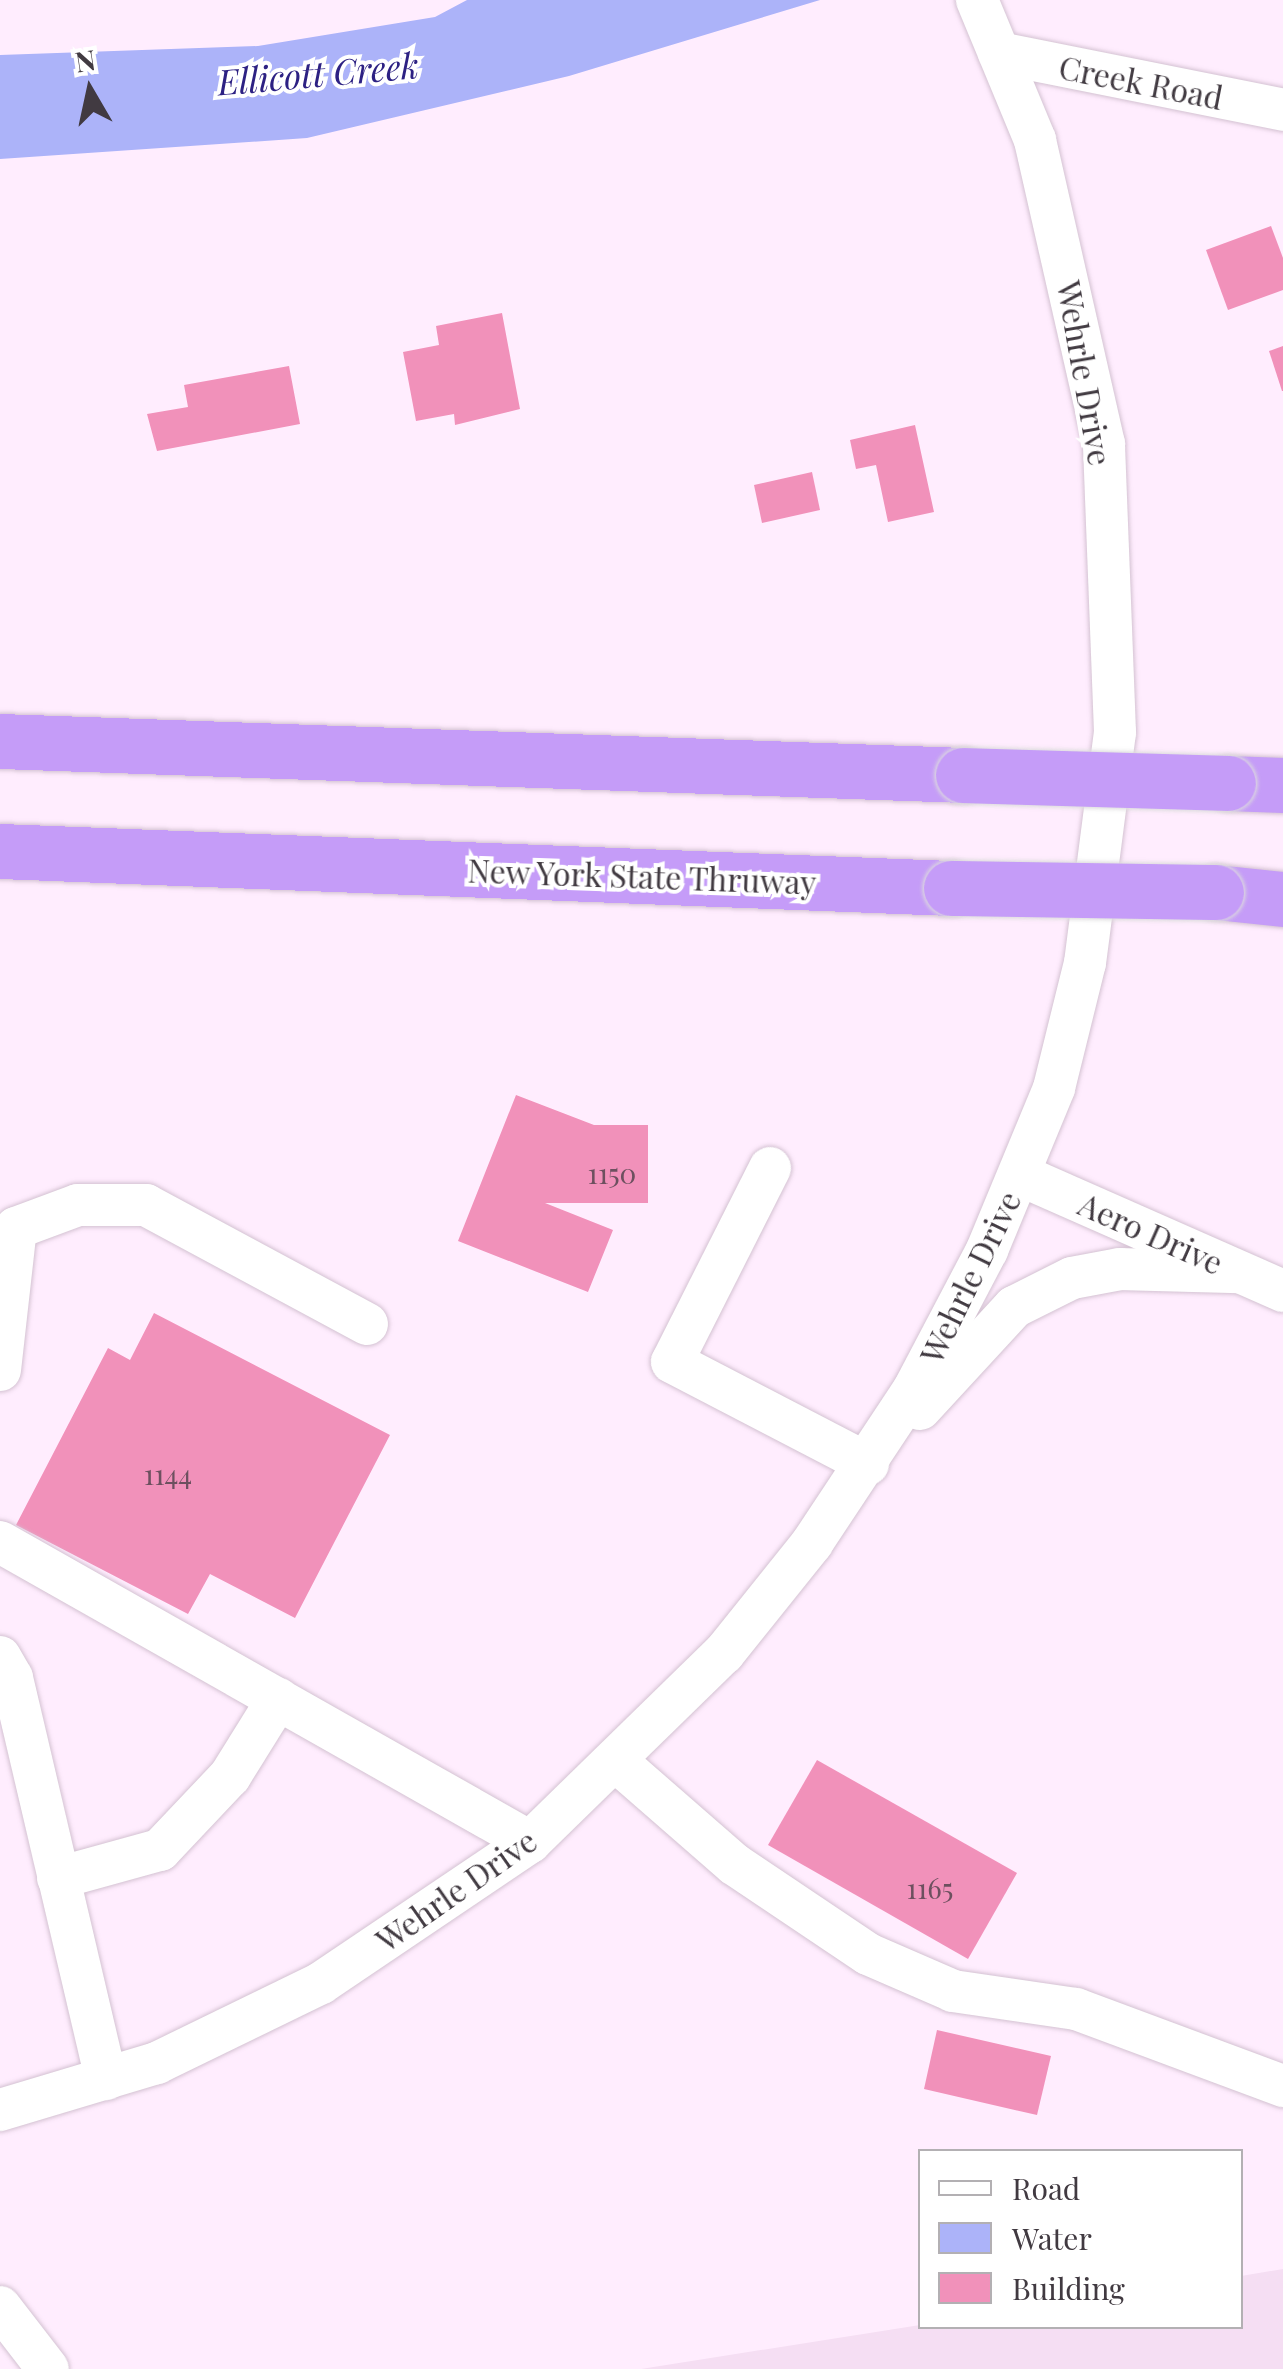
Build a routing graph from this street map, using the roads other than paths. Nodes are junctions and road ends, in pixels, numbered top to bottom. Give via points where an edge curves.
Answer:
1 (977, 0) edge
2 (999, 53) junction
3 (1283, 110) edge
4 (0, 741) edge
5 (1283, 785) edge
6 (0, 851) edge
7 (1283, 898) edge
8 (770, 1168) dead end
9 (1020, 1175) junction
10 (1238, 1272) junction
11 (1283, 1291) edge
12 (367, 1324) dead end
13 (0, 1370) edge
14 (868, 1464) junction
15 (0, 1542) edge
16 (0, 1656) edge
17 (278, 1700) junction
18 (617, 1762) junction
19 (530, 1842) junction
20 (58, 1878) junction
21 (106, 2079) junction
22 (1283, 2086) edge
23 (0, 2110) edge
24 (0, 2307) edge
25 (48, 2369) edge

1 - 2 street, Wehrle Drive
2 - 3 street, Creek Road
2 - 9 street, Wehrle Drive via 1035,140 1084,347 1104,444 1114,608 1115,732 1102,867 1054,1088
4 - 5 highway, bridge
6 - 7 highway, New York State Thruway, bridge
8 - 14 street via 672,1362
9 - 10 street, Aero Drive
9 - 14 street, Wehrle Drive via 987,1250
10 - 11 street, Aero Drive
10 - 14 street via 1120,1269 1072,1278 1014,1307
12 - 13 street via 146,1205 78,1205 16,1228
14 - 18 street, Wehrle Drive via 724,1653
15 - 17 street
16 - 20 street via 12,1678
17 - 19 street
17 - 20 street via 230,1776 160,1850
18 - 19 street, Wehrle Drive
18 - 22 street via 734,1864 868,1954 953,1991 1076,2009
19 - 21 street, Wehrle Drive via 321,1983 157,2064
20 - 21 street
21 - 23 street, Wehrle Drive
24 - 25 street

